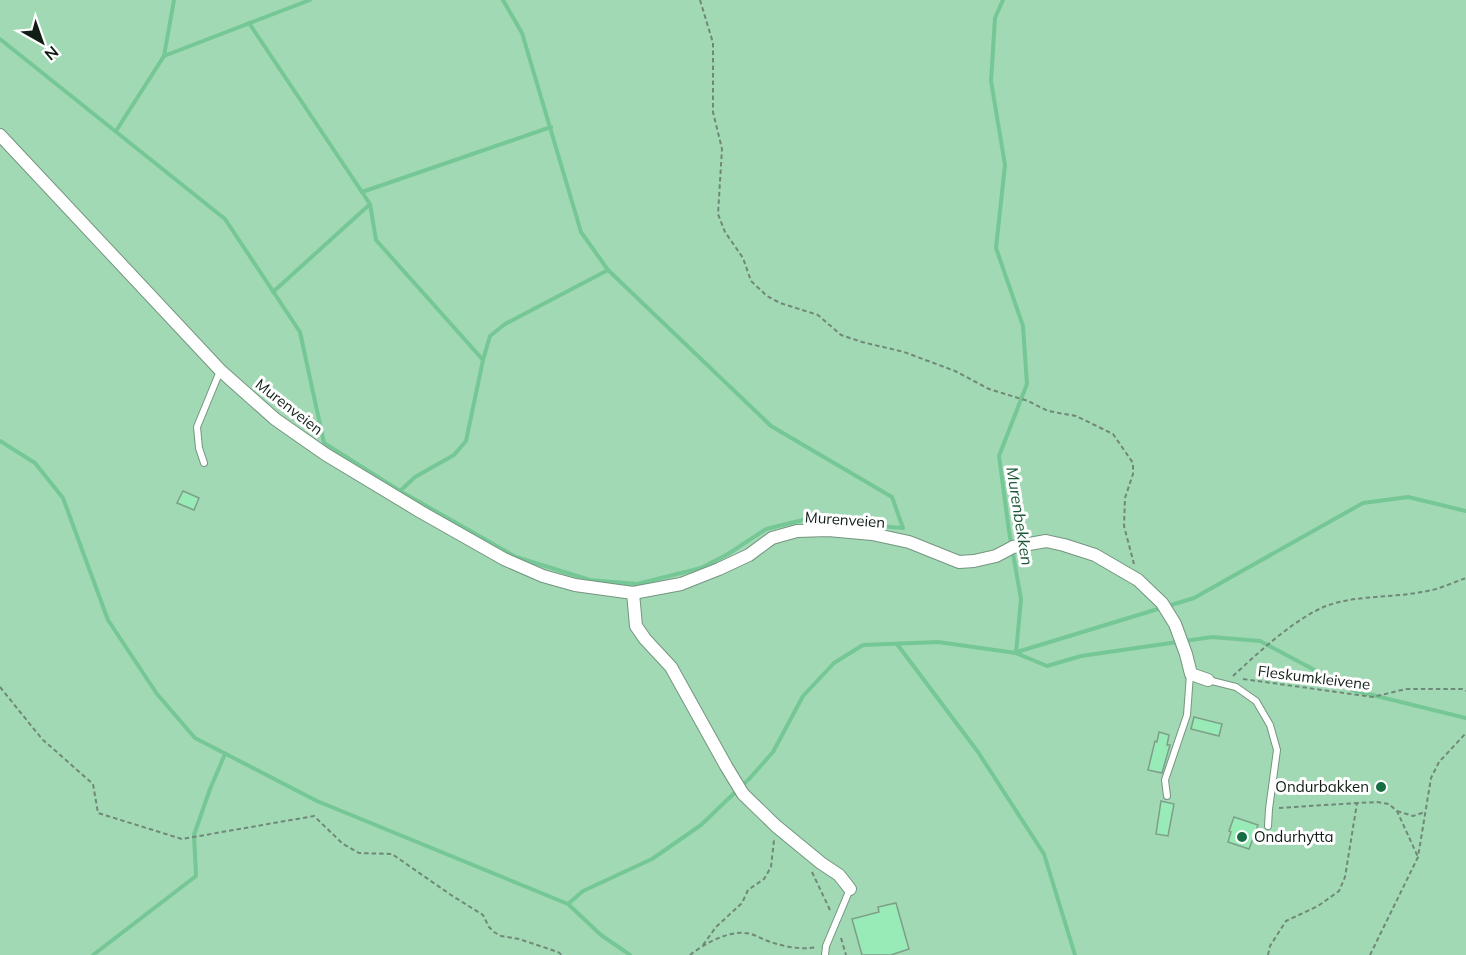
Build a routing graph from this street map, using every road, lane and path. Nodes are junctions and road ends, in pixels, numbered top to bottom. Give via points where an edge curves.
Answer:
1 (700, 0) edge
2 (0, 135) edge
3 (221, 370) junction
4 (204, 463) dead end
5 (1466, 578) edge
6 (1138, 580) junction
7 (633, 593) junction
8 (1191, 674) junction
9 (1208, 680) joint
10 (0, 687) edge
11 (1466, 691) edge
12 (1466, 733) edge
13 (1167, 796) dead end
14 (1357, 803) junction
15 (1269, 809) junction
16 (1397, 811) junction
17 (1425, 812) junction
18 (776, 826) junction
19 (1268, 826) dead end
20 (805, 850) junction
21 (1418, 857) junction
22 (850, 889) joint
23 (836, 922) junction
24 (703, 945) junction
25 (826, 946) junction
26 (562, 955) edge
27 (690, 955) edge
28 (825, 955) edge
29 (846, 955) edge
30 (1268, 955) edge
31 (1370, 955) edge

1 - 6 path via 713,43 713,112 722,148 718,214 751,281 767,296 818,315 841,334 904,352 1048,411 1076,416 1113,434 1133,463 1124,526
2 - 3 street, Murenveien
3 - 4 lane via 197,427
3 - 7 street, Murenveien via 275,419 325,454 504,559 575,585
5 - 11 path, Fleskumkleivene via 1424,592 1347,600 1325,607 1301,619 1231,677 1373,697 1406,688
6 - 7 street, Murenveien via 1095,555 1046,541 959,562 909,542 828,530 797,531 772,538 749,555 719,569 681,584
6 - 8 street, Murenveien via 1162,603 1175,624
7 - 18 street via 636,626 671,666 743,794
8 - 9 street
8 - 13 lane via 1186,715 1165,780
9 - 15 lane via 1236,687 1256,701 1270,725 1277,750
10 - 26 path via 42,739 93,784 98,813 182,839 315,816 359,853 392,854 483,915 489,927 501,936
12 - 17 path via 1431,778
14 - 15 path
14 - 16 path via 1377,801
14 - 30 path via 1345,877 1339,891 1286,921 1269,946
15 - 19 lane
16 - 17 path via 1413,816
16 - 21 path
17 - 21 path
18 - 20 street
18 - 24 path via 771,867 764,879 748,890 742,903
20 - 22 street via 839,874
20 - 23 path via 809,867
21 - 31 path
22 - 23 lane
23 - 25 lane
23 - 29 path
24 - 25 path via 747,932 772,943 806,949
24 - 27 path
25 - 28 lane

